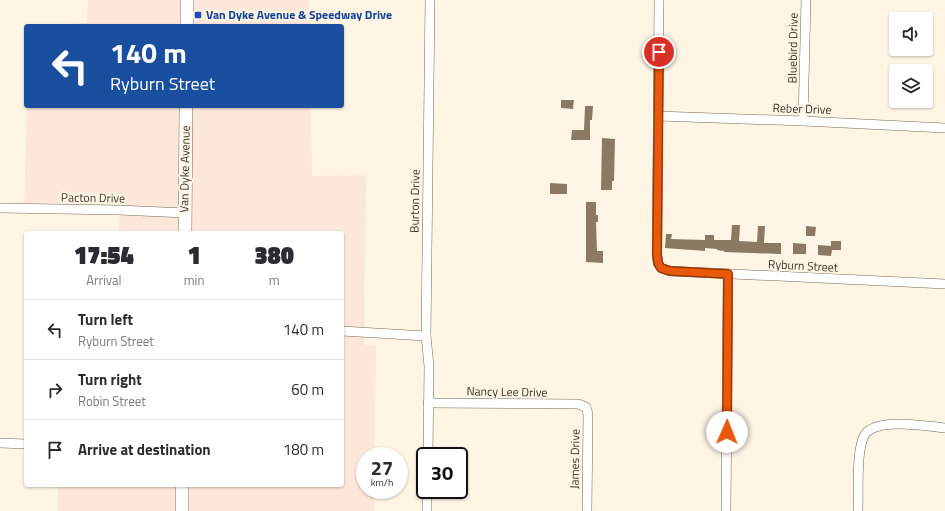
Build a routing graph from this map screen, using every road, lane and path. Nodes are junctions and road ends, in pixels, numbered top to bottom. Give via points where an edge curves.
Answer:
1 (187, 0) edge
2 (430, 0) edge
3 (659, 0) edge
4 (806, 0) edge
5 (187, 24) edge
6 (186, 108) edge
7 (658, 116) junction
8 (803, 121) junction
9 (945, 128) edge
10 (0, 208) edge
11 (185, 213) junction
12 (185, 231) edge
13 (728, 274) junction
14 (945, 284) edge
15 (344, 331) edge
16 (426, 336) junction
17 (428, 403) junction
18 (586, 408) joint
19 (945, 428) edge
20 (0, 443) edge
21 (24, 444) edge
22 (428, 447) edge
23 (182, 487) edge
24 (427, 499) edge
25 (182, 511) edge
26 (427, 511) edge
27 (587, 511) edge
28 (726, 511) edge
29 (858, 511) edge

1 - 5 main road
2 - 16 street, Burton Drive
3 - 7 street
4 - 8 street, Bluebird Drive
6 - 11 main road, Van Dyke Avenue
7 - 8 street, Reber Drive
7 - 13 street, Ryburn Street via 658,263 661,268 670,271
8 - 9 street, Reber Drive
10 - 11 street, Pacton Drive
11 - 12 main road, Van Dyke Avenue
13 - 14 street, Ryburn Street
13 - 28 street
15 - 16 street
16 - 17 street, Burton Drive via 429,366
17 - 18 street, Nancy Lee Drive via 578,404
17 - 22 street, Burton Drive
18 - 27 street, James Drive
19 - 29 street via 886,425 867,432 860,445
20 - 21 street
23 - 25 main road
24 - 26 street

